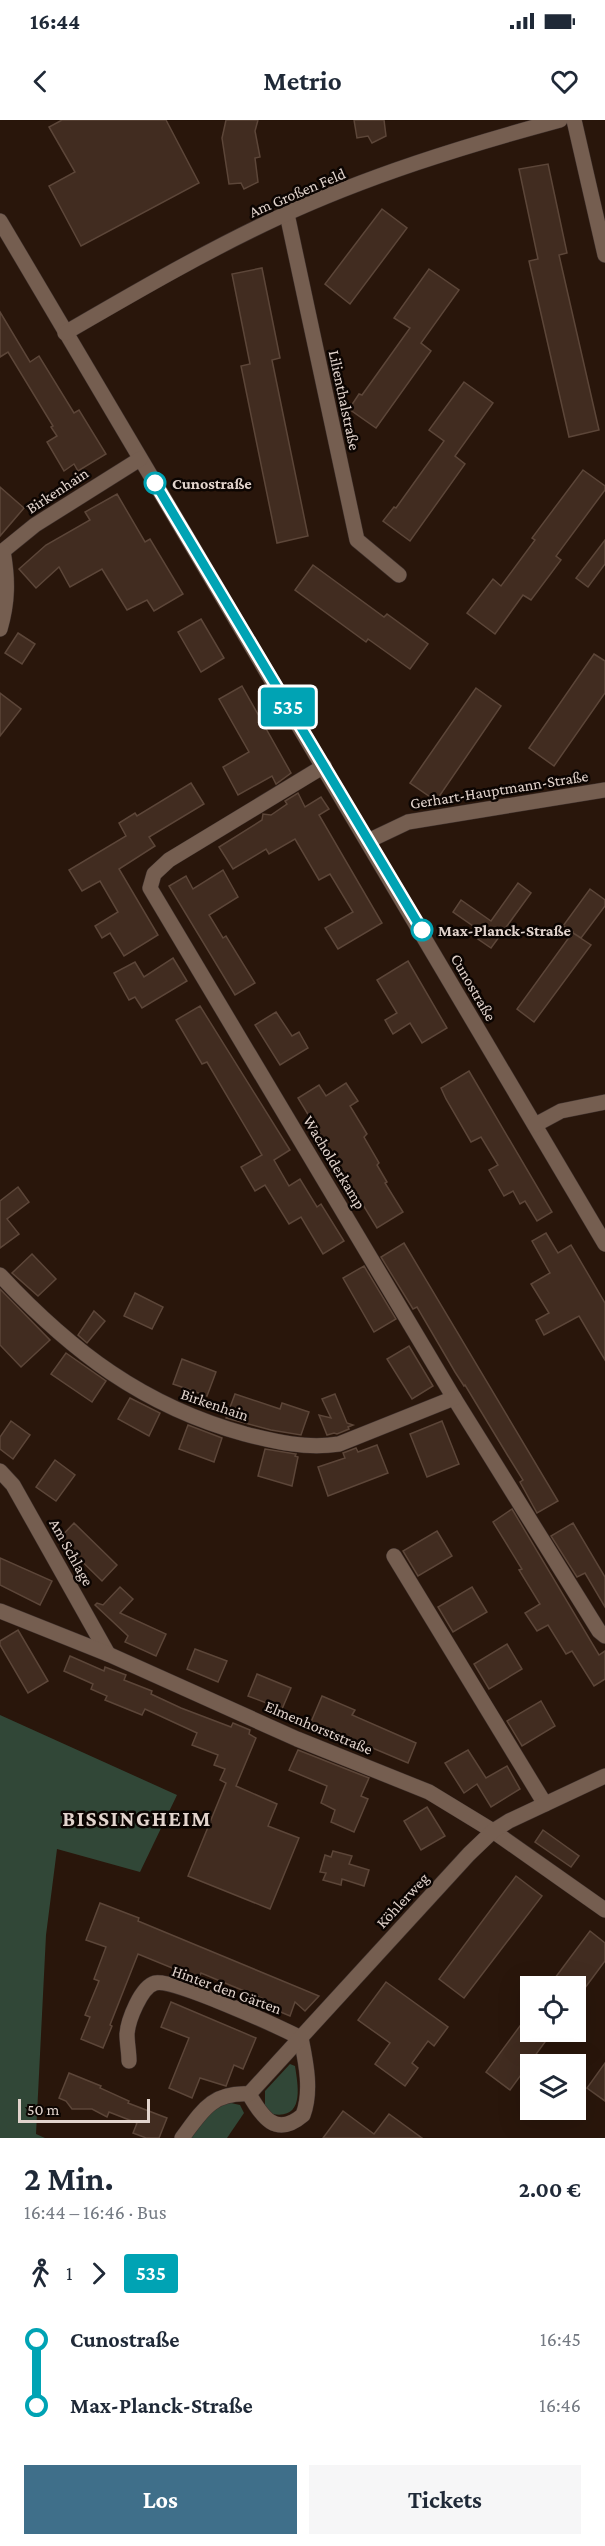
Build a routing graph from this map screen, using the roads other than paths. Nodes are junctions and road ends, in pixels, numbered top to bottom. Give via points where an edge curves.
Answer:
1 (560, 120) edge
2 (574, 120) edge
3 (287, 214) junction
4 (0, 221) edge
5 (605, 255) edge
6 (65, 333) junction
7 (140, 459) junction
8 (2, 550) edge
9 (399, 575) dead end
10 (0, 629) edge
11 (324, 766) junction
12 (605, 790) edge
13 (368, 841) junction
14 (605, 1102) edge
15 (535, 1125) junction
16 (605, 1244) edge
17 (0, 1275) edge
18 (454, 1398) junction
19 (0, 1471) edge
20 (394, 1556) dead end
21 (0, 1611) edge
22 (605, 1636) edge
23 (108, 1654) junction
24 (605, 1776) edge
25 (545, 1804) junction
26 (493, 1831) junction
27 (605, 1910) edge
28 (301, 2038) junction
29 (129, 2061) dead end
30 (249, 2094) junction
31 (182, 2138) edge

1 - 3 street, Am Großen Feld via 447,152
2 - 5 street
3 - 6 street, Am Großen Feld
3 - 9 street, Lilienthalstraße via 357,540
4 - 6 street, Cunostraße
6 - 7 street, Cunostraße
7 - 8 street, Birkenhain
7 - 11 street, Cunostraße
8 - 10 street, Birkenhain via 8,579
11 - 13 street, Cunostraße
11 - 18 street, Wacholderkamp via 169,860 154,874 150,888
12 - 13 street, Gerhart-Hauptmann-Straße via 408,822
13 - 15 street, Cunostraße
14 - 15 street via 561,1111
15 - 16 street, Cunostraße
17 - 18 street, Birkenhain via 33,1310 130,1386 211,1425 279,1443 320,1447 339,1444
18 - 22 street, Wacholderkamp
19 - 23 street, Am Schlage via 13,1485
20 - 25 street
21 - 23 street, Elmenhorststraße
23 - 26 street, Elmenhorststraße via 297,1739 429,1792
24 - 25 street, Köhlerweg
25 - 26 street, Köhlerweg
26 - 27 street, Elmenhorststraße
26 - 28 street, Köhlerweg
28 - 29 street, Hinter den Gärten via 174,1985 156,1983 142,1992 127,2031
28 - 30 street, Köhlerweg
28 - 30 street via 307,2087 303,2115 286,2124 267,2121
30 - 31 street via 233,2093 209,2103

